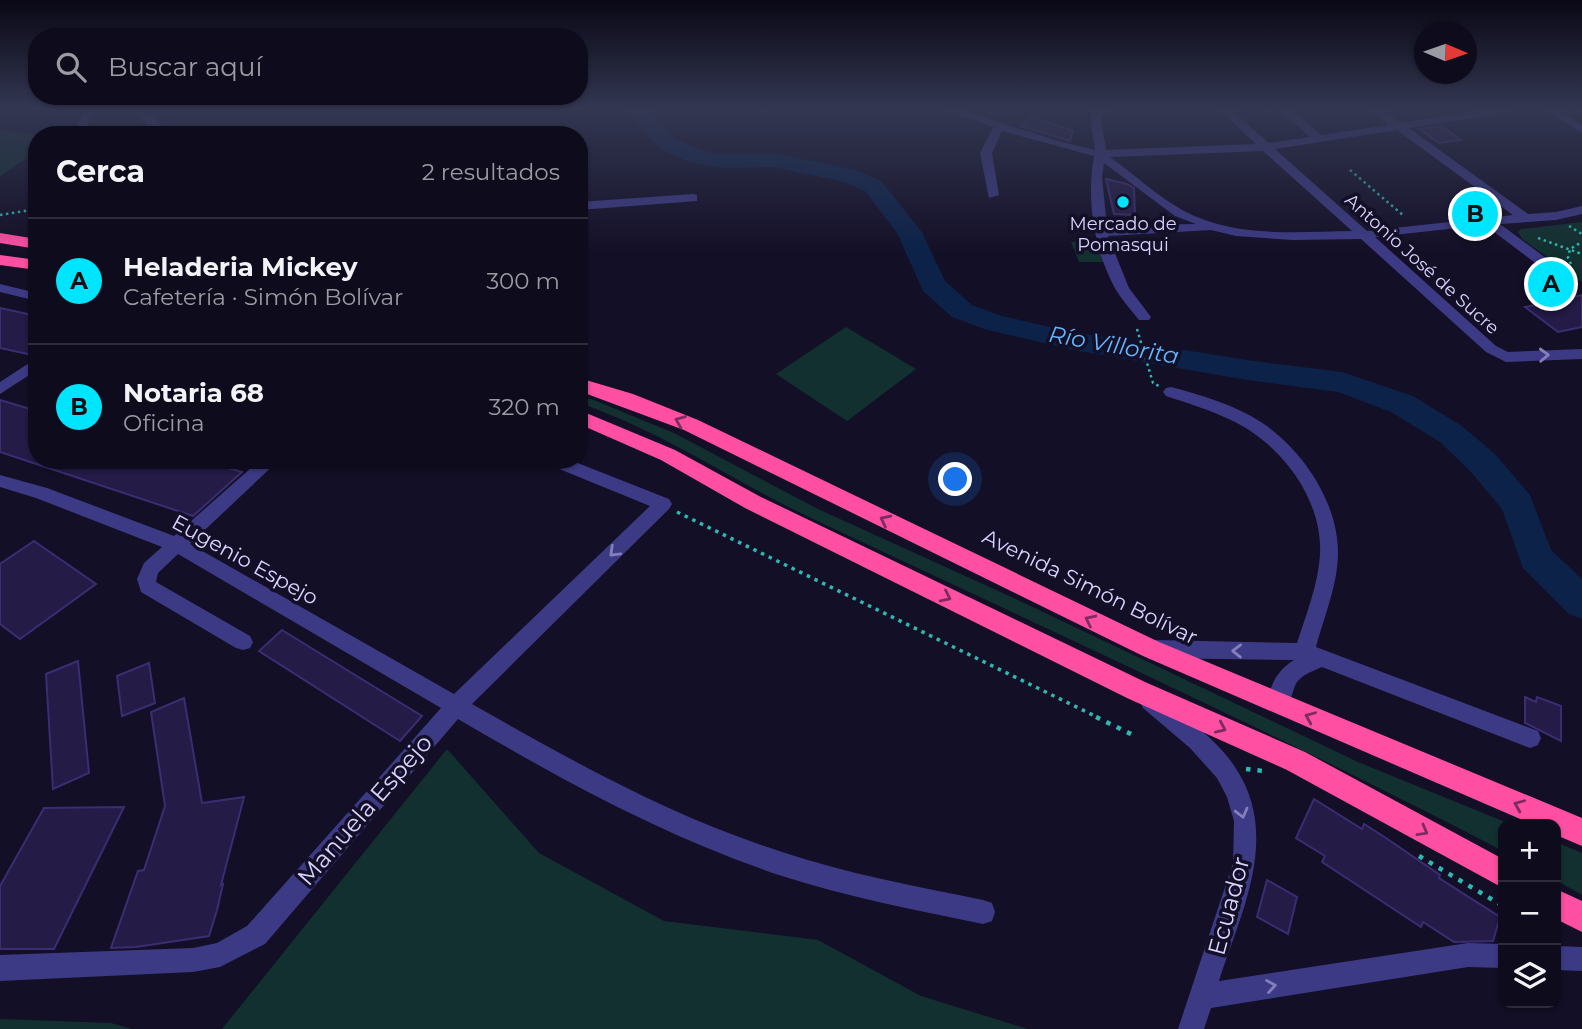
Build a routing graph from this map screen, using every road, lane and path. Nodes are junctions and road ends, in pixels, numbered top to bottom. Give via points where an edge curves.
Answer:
1 (987, 157) edge
2 (1099, 157) edge
3 (1103, 157) edge
4 (1278, 157) edge
5 (1441, 157) edge
6 (1350, 170) dead end
7 (993, 195) dead end
8 (693, 198) dead end
9 (588, 205) edge
10 (28, 210) edge
11 (1582, 210) edge
12 (0, 215) edge
13 (1526, 219) junction
14 (1488, 222) junction
15 (1216, 228) junction
16 (1418, 228) junction
17 (1101, 233) junction
18 (1362, 235) junction
19 (0, 238) edge
20 (28, 241) edge
21 (1582, 242) edge
22 (0, 260) edge
23 (28, 264) edge
24 (1571, 275) joint
25 (0, 288) edge
26 (28, 295) edge
27 (1140, 320) joint
28 (1582, 354) edge
29 (0, 369) edge
30 (28, 376) edge
31 (28, 376) edge
32 (1153, 383) dead end
33 (588, 387) edge
34 (0, 389) edge
35 (1171, 392) dead end
36 (588, 420) edge
37 (261, 469) edge
38 (574, 469) edge
39 (0, 481) edge
40 (663, 505) junction
41 (177, 545) junction
42 (243, 642) dead end
43 (1151, 649) junction
44 (1314, 655) junction
45 (1136, 690) junction
46 (1279, 704) junction
47 (456, 706) junction
48 (1137, 737) dead end
49 (1530, 738) dead end
50 (1582, 832) edge
51 (1498, 871) edge
52 (1561, 906) edge
53 (983, 912) dead end
54 (1582, 917) edge
55 (1498, 956) edge
56 (1561, 958) edge
57 (1582, 959) edge
58 (0, 968) edge
59 (1203, 996) junction
60 (1191, 1029) edge

1 - 7 street
2 - 17 street
3 - 15 street via 1180,213
4 - 18 street, Antonio José de Sucre
5 - 13 street
6 - 16 path
8 - 9 street
10 - 12 path
11 - 13 street
13 - 14 street
14 - 16 street
14 - 24 street
15 - 17 street
15 - 18 street via 1293,236
16 - 18 street
17 - 27 street via 1122,289
18 -> 28 street, Antonio José de Sucre via 1491,349 1506,357
19 - 20 highway
21 - 24 path via 1570,249
22 - 23 highway
25 - 26 street
27 - 32 path
29 - 30 street
31 - 34 street
43 -> 33 highway, Avenida Simón Bolívar via 691,425
35 - 44 street via 1239,417 1276,443 1307,478 1325,518 1329,554
36 -> 45 highway via 625,433 752,502
37 - 41 street
38 - 40 street
39 - 41 street, Eugenio Espejo
40 -> 47 street, Manuela Espejo
40 - 48 path
41 - 42 street via 148,573 148,587
41 - 47 street, Eugenio Espejo
44 -> 43 street
43 - 46 highway, Avenida Simón Bolívar
44 - 46 street via 1288,673 1281,684
44 - 49 street
45 -> 51 highway via 1296,761
45 -> 59 street, Ecuador via 1198,741 1225,771 1245,821 1245,863
50 -> 46 highway, Avenida Simón Bolívar
47 - 53 street, Eugenio Espejo via 626,801 718,841 860,887
47 - 58 street, Manuela Espejo via 256,935 219,955 192,960
52 - 54 highway
59 -> 55 street via 1468,955
56 - 57 street
59 - 60 street, Ecuador

